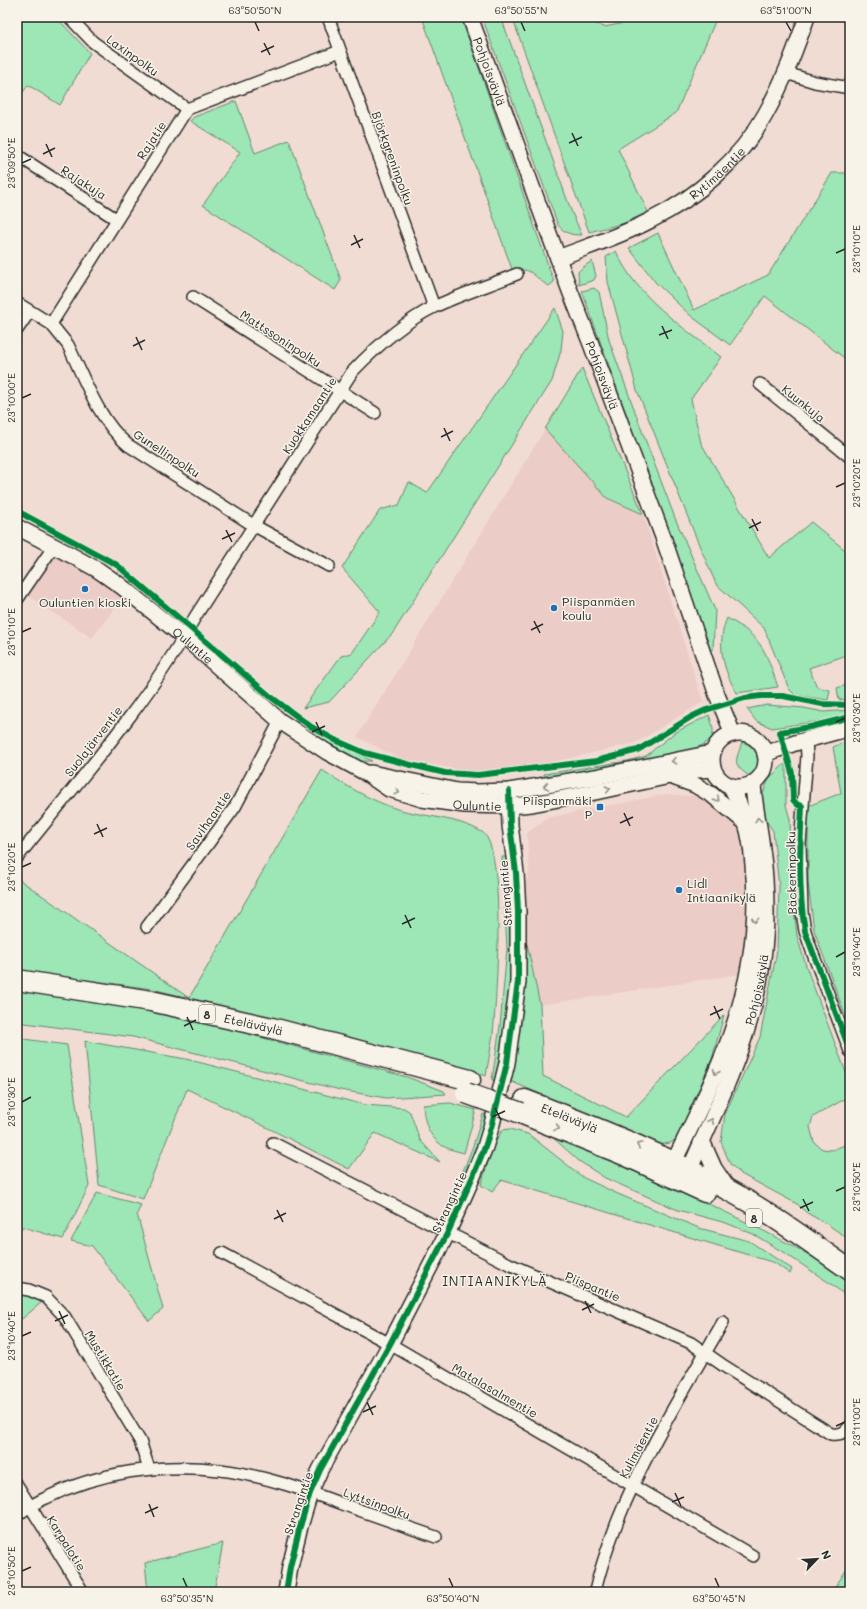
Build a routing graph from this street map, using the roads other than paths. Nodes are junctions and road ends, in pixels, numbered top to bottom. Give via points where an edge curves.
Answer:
1 (68, 17) edge
2 (328, 17) edge
3 (470, 17) edge
4 (807, 17) edge
5 (340, 51) junction
6 (786, 73) junction
7 (850, 88) edge
8 (187, 109) junction
9 (17, 155) edge
10 (116, 219) junction
11 (558, 258) junction
12 (517, 274) dead end
13 (193, 297) dead end
14 (17, 303) edge
15 (434, 307) junction
16 (30, 311) junction
17 (51, 324) junction
18 (17, 330) edge
19 (760, 384) dead end
20 (340, 391) junction
21 (375, 413) dead end
22 (850, 457) edge
23 (253, 525) junction
24 (17, 527) edge
25 (54, 546) junction
26 (329, 566) dead end
27 (17, 600) edge
28 (184, 637) junction
29 (280, 722) junction
30 (850, 728) edge
31 (733, 734) junction
32 (806, 740) junction
33 (712, 754) junction
34 (765, 754) junction
35 (713, 769) junction
36 (364, 772) junction
37 (670, 776) junction
38 (753, 783) junction
39 (731, 786) junction
40 (509, 791) junction
41 (510, 806) junction
42 (747, 824) junction
43 (17, 858) edge
44 (147, 927) dead end
45 (17, 980) edge
46 (850, 1051) edge
47 (702, 1141) junction
48 (273, 1142) dead end
49 (679, 1172) junction
50 (729, 1190) junction
51 (448, 1232) junction
52 (222, 1253) dead end
53 (845, 1266) edge
54 (17, 1288) edge
55 (723, 1322) dead end
56 (390, 1344) junction
57 (706, 1353) junction
58 (850, 1426) edge
59 (149, 1469) junction
60 (632, 1485) junction
61 (17, 1486) edge
62 (310, 1492) junction
63 (30, 1507) junction
64 (17, 1515) edge
65 (436, 1538) dead end
66 (753, 1556) dead end
67 (83, 1592) edge
68 (286, 1592) edge
69 (595, 1592) edge

1 - 8 street, Laxinpolku via 93,42
2 - 5 street, Björkgreninpolku
3 - 11 main road, Pohjoisväylä
4 - 6 main road, Rytimäentie
5 - 8 street
5 - 15 street, Björkgreninpolku
6 - 7 street
6 - 11 main road, Rytimäentie via 752,136 715,177 650,221
8 - 10 street, Rajatie
9 - 10 street, Rajakuja
10 - 17 street, Rajatie
11 - 31 main road, Pohjoisväylä via 663,537 717,695
12 - 15 street, Kuokkamaantie
13 - 20 street, Mattssoninpolku
14 - 16 street, Gunellinpolku
15 - 20 street, Kuokkamaantie via 415,318 372,351 352,372
16 - 17 street, Gunellinpolku
16 - 18 street
17 - 23 street, Gunellinpolku via 68,344 101,413 119,437
19 - 22 street, Kuunkuja
20 - 21 street, Mattssoninpolku
20 - 23 street, Kuokkamaantie
23 - 26 street, Gunellinpolku
23 - 28 street, Kuokkamaantie
24 - 25 main road, Ouluntie
25 - 27 street
25 - 28 main road, Ouluntie via 121,586
28 - 29 main road, Ouluntie
28 - 43 street, Suolajärventie via 135,709
29 - 36 main road, Ouluntie
29 - 44 street, Savihaantie via 235,807
30 - 32 main road
31 - 33 main road via 720,740
31 - 34 main road via 744,733 752,736 762,746
32 - 34 main road
32 - 46 street, Bäckeninpolku via 800,844 802,912 805,931
33 - 35 main road
33 -> 40 main road, Ouluntie via 588,779
34 - 38 main road via 764,770 760,778
35 - 37 main road, Ouluntie
35 - 39 main road via 720,780
36 - 40 main road, Ouluntie via 457,791
36 -> 41 main road, Ouluntie via 389,789 422,799 471,806
41 -> 37 main road, Ouluntie via 532,804
37 -> 42 main road via 712,795
38 - 39 main road via 746,787
47 -> 38 main road, Pohjoisväylä via 742,1048 762,964 766,887
39 - 42 main road, Pohjoisväylä
40 - 41 main road, Strangintie
41 - 51 main road, Strangintie via 518,912 518,982 515,1014 507,1063 485,1147
42 -> 49 main road, Pohjoisväylä via 754,873 755,915 744,991 733,1029
45 - 49 highway, Eteläväylä / 8 via 150,1001 272,1028 394,1061 523,1107 612,1134
47 - 49 main road, Pohjoisväylä
47 - 50 main road via 714,1168
48 - 51 street, Piispantie
49 - 50 highway, 8
49 - 53 highway, 8
50 - 53 highway, 8 via 791,1228
51 - 56 main road, Strangintie
51 - 57 street, Piispantie via 509,1264 691,1342
52 - 56 street, Matalasalmentie
54 - 59 street, Mustikkatie via 46,1297 65,1317 140,1441
55 - 57 street, Kulimäentie
56 - 60 street, Matalasalmentie
56 - 62 main road, Strangintie
57 - 58 street, Piispantie via 831,1434 840,1435
57 - 60 street, Kulimäentie
59 - 62 street, Lyttsinpolku via 219,1470
59 - 63 street, Lyttsinpolku via 90,1481 45,1498
60 - 66 street, Matalasalmentie
60 - 69 street, Kulimäentie via 598,1575
61 - 63 street
62 - 65 street, Lyttsinpolku
62 - 68 main road, Strangintie via 298,1530
63 - 64 street, Lyttsinpolku
63 - 67 street, Karpalotie

